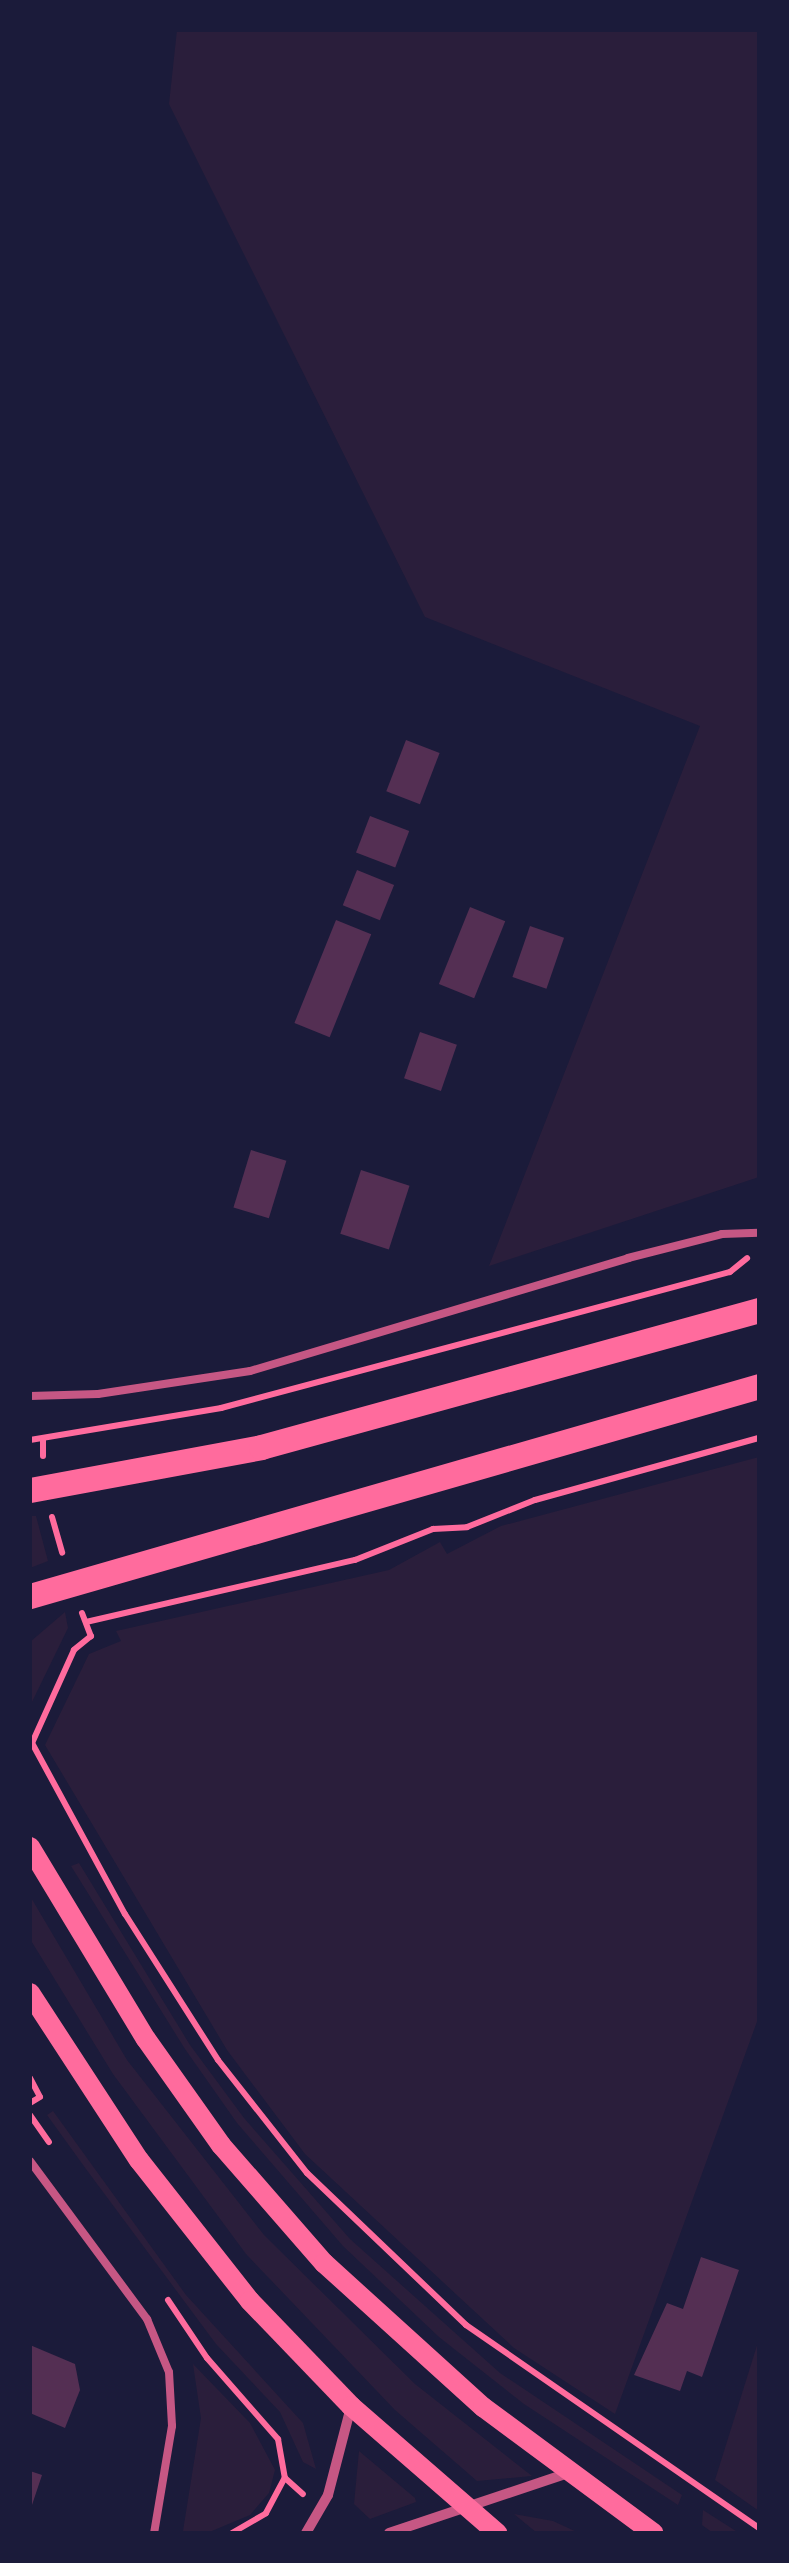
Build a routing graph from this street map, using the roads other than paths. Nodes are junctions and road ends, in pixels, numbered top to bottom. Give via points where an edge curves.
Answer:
1 (759, 1234) edge
2 (759, 1310) edge
3 (759, 1386) edge
4 (30, 1396) edge
5 (37, 1489) edge
6 (30, 1596) edge
7 (30, 1848) edge
8 (30, 1993) edge
9 (30, 2162) edge
10 (351, 2406) junction
11 (568, 2473) junction
12 (464, 2508) junction
13 (154, 2533) edge
14 (306, 2533) edge
15 (389, 2533) edge
16 (498, 2533) edge
17 (653, 2533) edge

1 - 4 lane via 722,1234 628,1258 250,1371 98,1394
2 - 5 main road via 261,1447
3 - 6 main road
7 - 11 main road via 146,2039 221,2146 389,2326
8 - 10 main road via 191,2232
9 - 13 lane via 147,2319 169,2372 172,2426
10 - 12 main road
10 - 14 street via 328,2495
11 - 12 street
11 - 17 main road
12 - 15 street
12 - 16 main road

